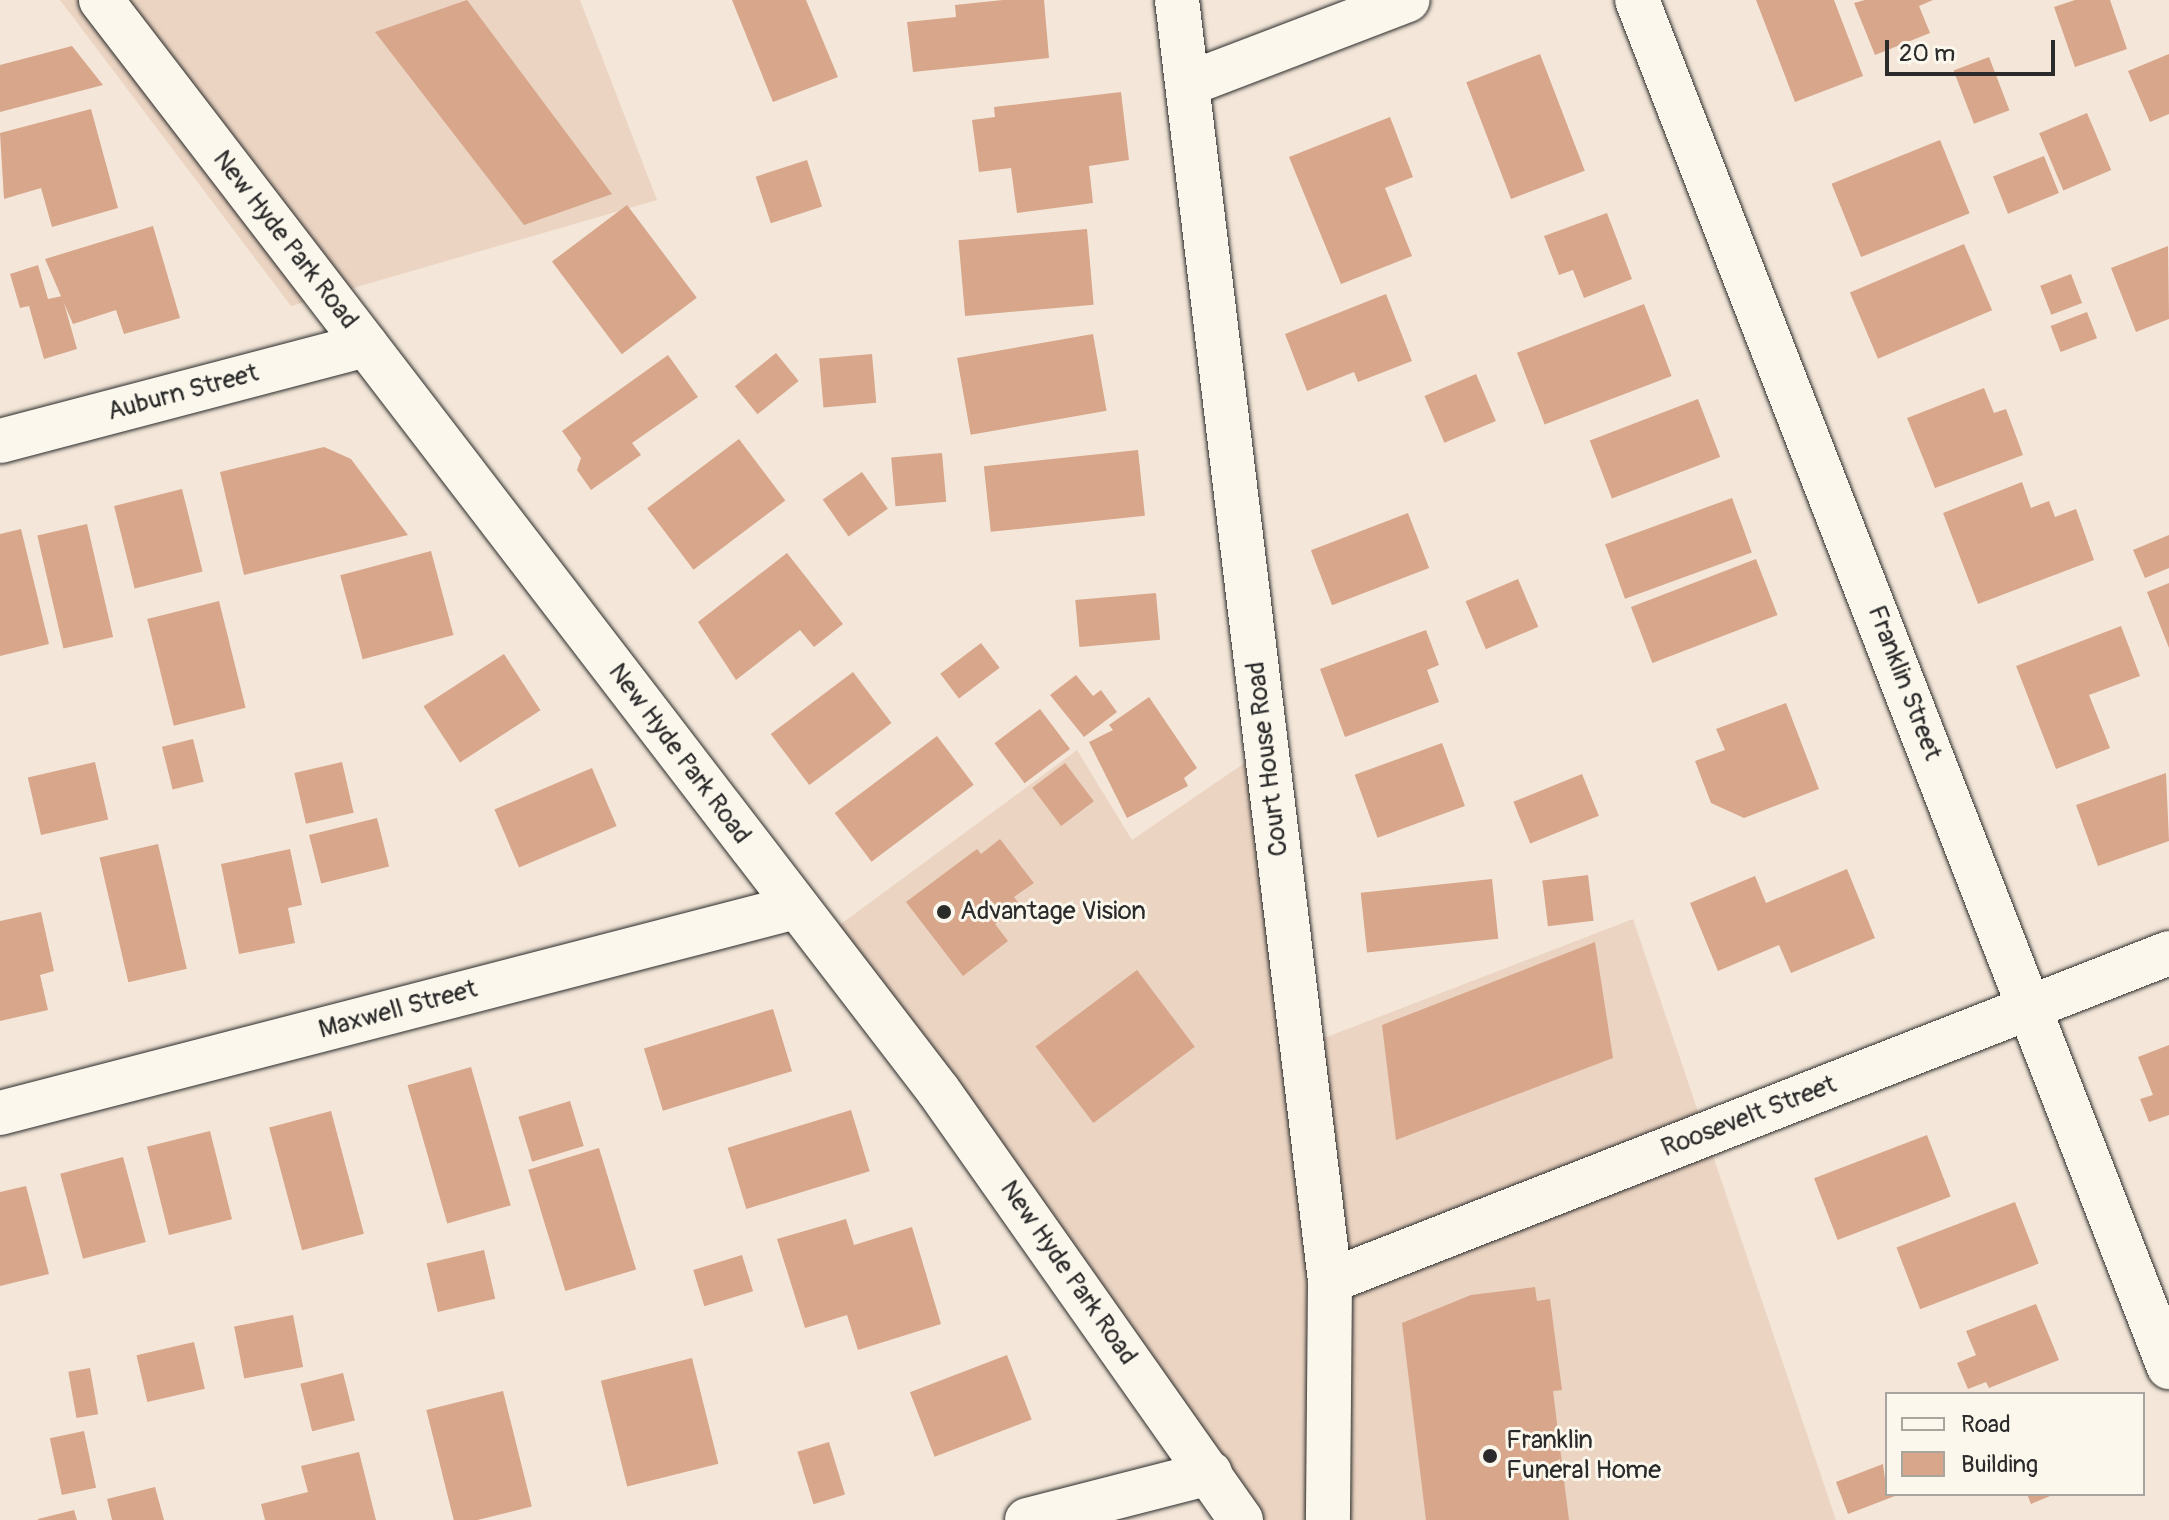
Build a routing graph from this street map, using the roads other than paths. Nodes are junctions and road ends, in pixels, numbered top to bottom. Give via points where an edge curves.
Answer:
1 (101, 0) edge
2 (1177, 0) edge
3 (1408, 0) edge
4 (1637, 0) edge
5 (1188, 84) junction
6 (366, 345) junction
7 (0, 441) edge
8 (796, 907) junction
9 (2169, 953) edge
10 (2030, 1007) junction
11 (0, 1113) edge
12 (1330, 1281) junction
13 (2169, 1367) edge
14 (1210, 1473) junction
15 (1027, 1520) edge
16 (1241, 1520) edge
17 (1328, 1520) edge

1 - 6 street, New Hyde Park Road
2 - 5 street, Court House Road
3 - 5 street
4 - 10 street, Franklin Street
5 - 12 street, Court House Road
6 - 7 street, Auburn Street
6 - 8 street, New Hyde Park Road
8 - 11 street, Maxwell Street
8 - 14 street, New Hyde Park Road via 938,1090
9 - 10 street, Roosevelt Street
10 - 12 street, Roosevelt Street
10 - 13 street, Franklin Street
12 - 17 street, Court House Road
14 - 15 street
14 - 16 street, New Hyde Park Road

